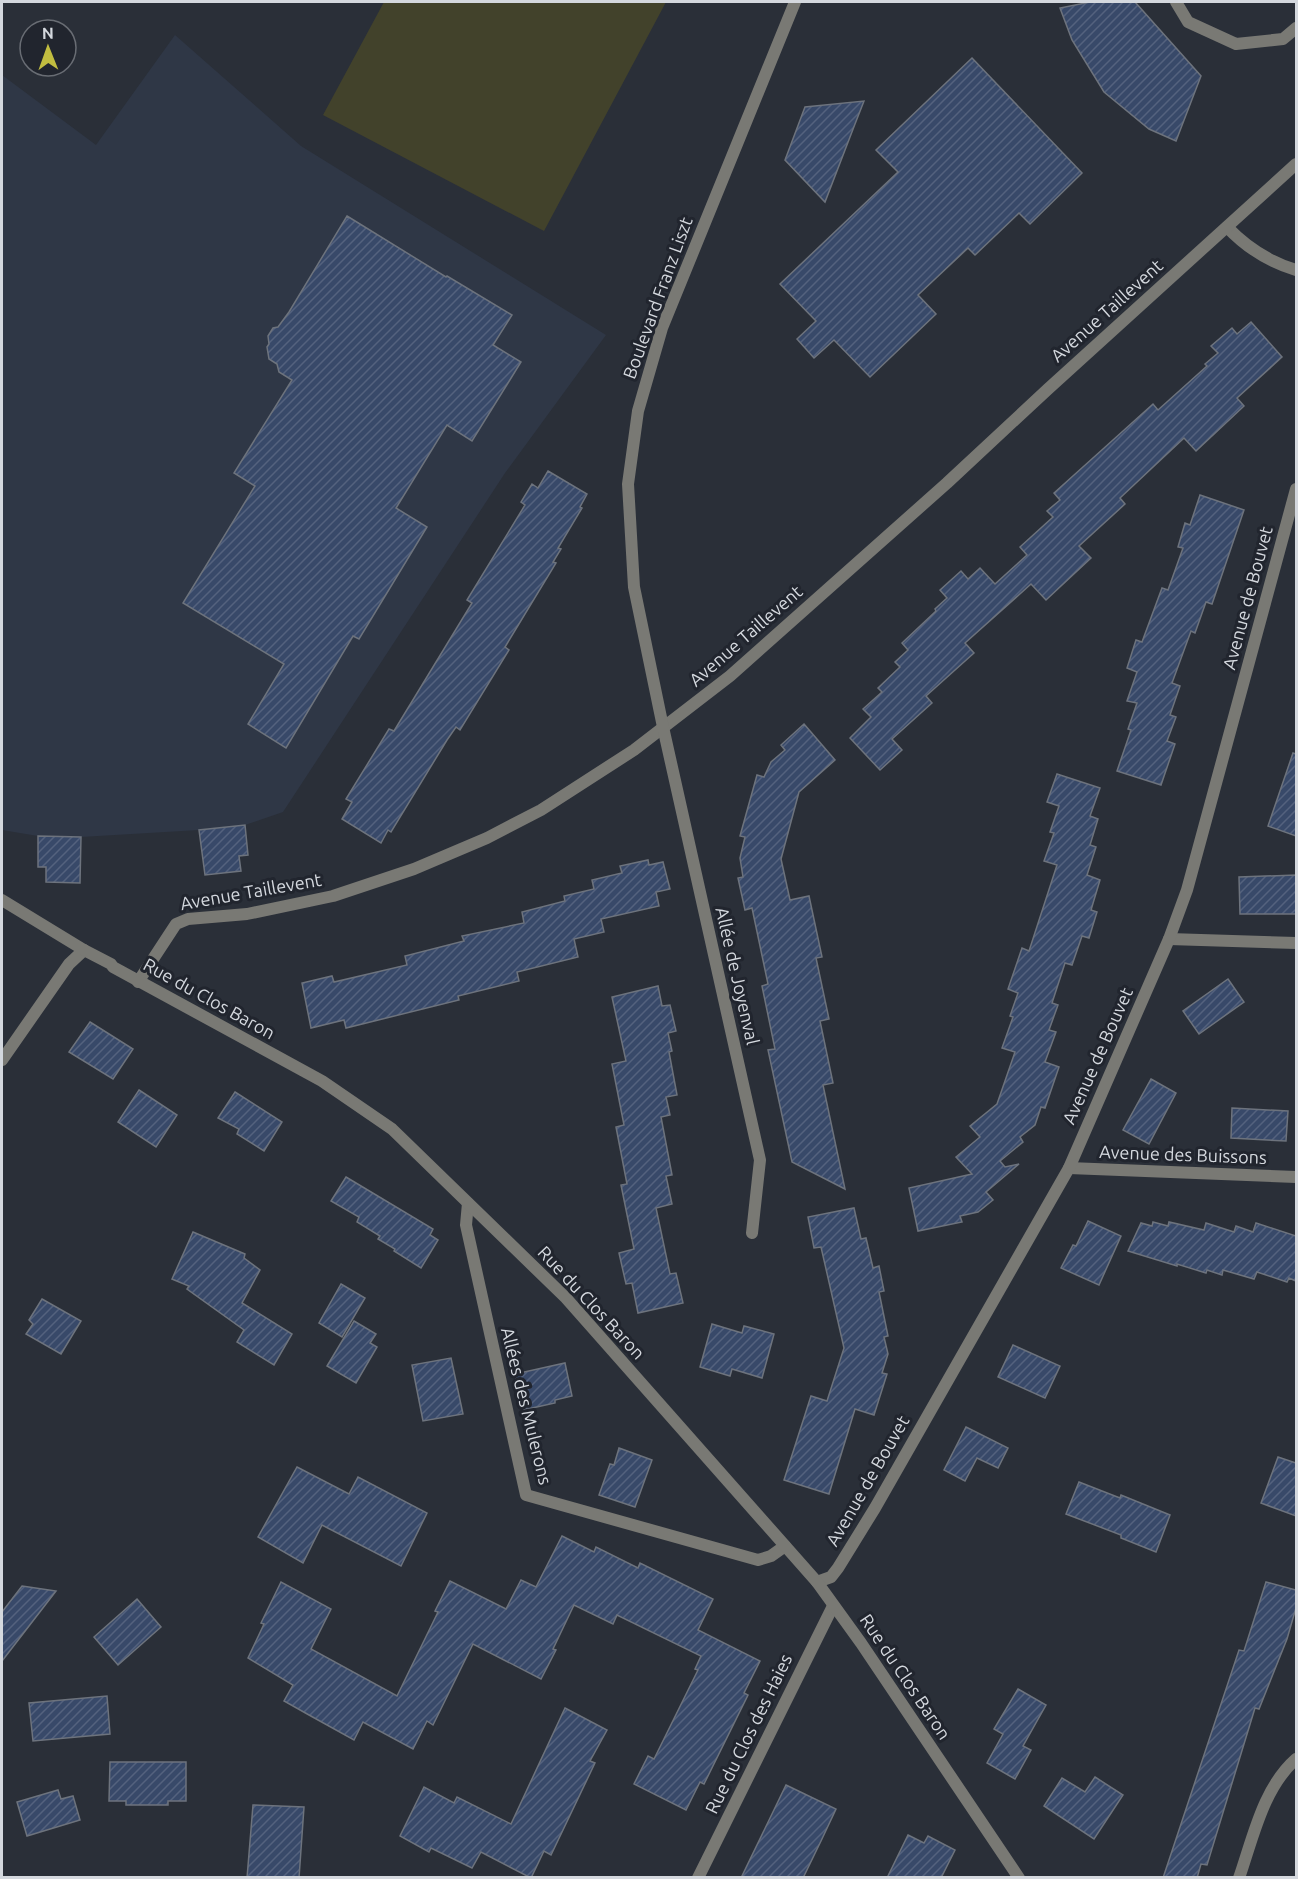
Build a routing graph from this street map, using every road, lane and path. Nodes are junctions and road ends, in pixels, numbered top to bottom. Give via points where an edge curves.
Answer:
1 (795, 2) edge
2 (1176, 2) edge
3 (1296, 28) edge
4 (1296, 164) edge
5 (1227, 227) junction
6 (1296, 270) edge
7 (1296, 489) edge
8 (663, 728) junction
9 (2, 900) edge
10 (1169, 939) junction
11 (1296, 943) edge
12 (84, 950) junction
13 (138, 982) junction
14 (2, 1060) edge
15 (1068, 1168) junction
16 (1296, 1177) edge
17 (468, 1203) junction
18 (752, 1233) dead end
19 (785, 1546) junction
20 (817, 1582) junction
21 (833, 1606) junction
22 (1296, 1759) edge
23 (698, 1878) edge
24 (1019, 1878) edge
25 (1239, 1878) edge

1 - 8 street, Boulevard Franz Liszt via 663,328 638,411 628,484 634,587
2 - 3 street via 1188,22 1236,44 1283,39
4 - 5 street, Avenue Taillevent
5 - 6 street via 1257,253
5 - 8 street, Avenue Taillevent via 730,676
7 - 10 street, Avenue de Bouvet via 1187,890
8 - 13 street, Avenue Taillevent via 541,810 414,869 333,896 176,924
8 - 18 street, Allée de Joyenval via 760,1160
9 - 12 street, Rue du Clos Baron
10 - 11 street
10 - 15 street, Avenue de Bouvet
12 - 13 street, Rue du Clos Baron
12 - 14 street via 69,964
13 - 17 street, Rue du Clos Baron via 322,1081 392,1129
15 - 16 street, Avenue des Buissons
15 - 20 street, Avenue de Bouvet via 875,1508 831,1577
17 - 19 street, Rue du Clos Baron via 566,1298
17 - 19 street, Allées des Mulerons via 466,1225 526,1495 758,1560
19 - 20 street, Rue du Clos Baron
20 - 21 street, Rue du Clos Baron
21 - 23 street, Rue du Clos des Haies
21 - 24 street, Rue du Clos Baron
22 - 25 street via 1267,1800

